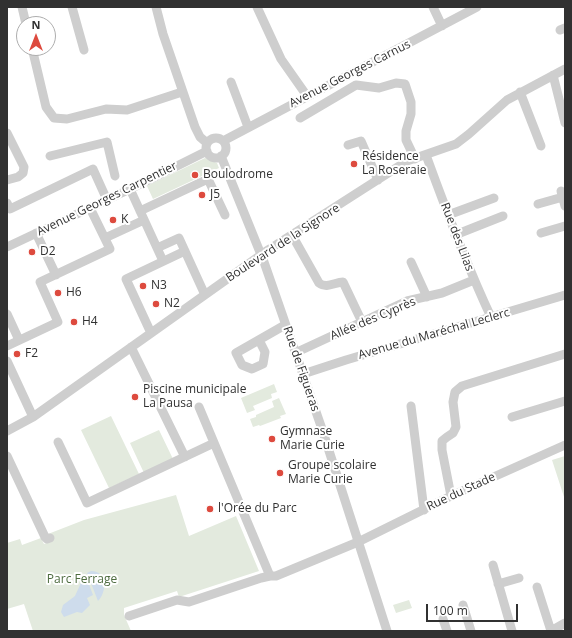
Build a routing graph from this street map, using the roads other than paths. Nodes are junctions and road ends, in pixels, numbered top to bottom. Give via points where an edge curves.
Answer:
1 (72, 7) edge
2 (156, 7) edge
3 (257, 7) edge
4 (433, 7) edge
5 (476, 7) edge
6 (442, 26) junction
7 (84, 50) dead end
8 (34, 56) edge
9 (565, 69) edge
10 (553, 75) junction
11 (231, 82) dead end
12 (182, 92) junction
13 (520, 92) junction
14 (307, 96) junction
15 (300, 118) dead end
16 (565, 123) edge
17 (248, 127) junction
18 (7, 133) edge
19 (223, 141) junction
20 (348, 145) dead end
21 (541, 146) dead end
22 (207, 147) junction
23 (426, 155) junction
24 (50, 156) dead end
25 (221, 156) junction
26 (415, 158) junction
27 (115, 176) dead end
28 (7, 180) edge
29 (378, 180) junction
30 (130, 189) junction
31 (494, 198) dead end
32 (563, 198) edge
33 (107, 200) junction
34 (7, 203) edge
35 (538, 204) dead end
36 (90, 208) junction
37 (142, 215) junction
38 (226, 215) dead end
39 (448, 215) junction
40 (503, 216) dead end
41 (565, 226) edge
42 (36, 233) junction
43 (541, 233) dead end
44 (455, 234) junction
45 (292, 235) junction
46 (105, 238) junction
47 (7, 247) edge
48 (157, 248) junction
49 (185, 251) junction
50 (262, 254) junction
51 (163, 261) junction
52 (411, 262) dead end
53 (56, 275) junction
54 (474, 280) junction
55 (205, 295) junction
56 (565, 295) edge
57 (426, 297) junction
58 (7, 314) edge
59 (491, 317) junction
60 (362, 322) junction
61 (285, 325) junction
62 (152, 333) junction
63 (19, 340) junction
64 (259, 340) dead end
65 (7, 346) edge
66 (131, 348) junction
67 (295, 353) junction
68 (565, 354) edge
69 (7, 360) edge
70 (302, 374) junction
71 (565, 401) edge
72 (411, 406) dead end
73 (199, 407) dead end
74 (33, 417) junction
75 (512, 417) dead end
76 (7, 431) edge
77 (58, 442) dead end
78 (214, 443) junction
79 (565, 445) edge
80 (7, 456) edge
81 (186, 457) junction
82 (451, 496) junction
83 (424, 510) junction
84 (50, 538) dead end
85 (358, 542) junction
86 (493, 565) dead end
87 (270, 576) junction
88 (520, 578) dead end
89 (498, 584) junction
90 (537, 586) dead end
91 (463, 605) dead end
92 (129, 616) dead end
93 (443, 619) dead end
94 (565, 623) edge
95 (387, 631) edge
96 (447, 631) edge
97 (471, 631) edge
98 (512, 631) edge
99 (551, 631) edge

1 - 7 street
2 - 12 street
3 - 14 street via 281,59
4 - 6 street
5 - 6 street, Avenue Georges Carnus
6 - 14 street, Avenue Georges Carnus
8 - 12 street via 46,107 54,118 67,119 106,109 127,110
9 - 10 street, Boulevard de la Signore
10 - 13 street, Boulevard de la Signore
10 - 16 street
11 - 17 street
12 - 22 street via 197,133
13 - 21 street
13 - 23 street, Boulevard de la Signore via 456,144
14 - 17 street, Avenue Georges Carnus
15 - 26 street via 356,85 378,88 396,83 405,84 411,102 406,140
17 - 19 street, Avenue Georges Carnus
18 - 28 street via 24,167 23,173 18,177
19 - 22 street via 214,138
19 - 25 street via 226,148
20 - 29 street via 361,141
22 - 25 street via 210,156
22 - 30 street, Avenue Georges Carpentier
23 - 26 street, Boulevard de la Signore
23 - 39 street, Rue des Lilas
24 - 27 street via 107,142
25 - 50 street, Rue de Figueras
26 - 29 street, Boulevard de la Signore
29 - 45 street, Boulevard de la Signore
30 - 33 street, Avenue Georges Carpentier
30 - 37 street
31 - 39 street
32 - 35 street
33 - 34 street via 93,169 10,209
33 - 36 street, Avenue Georges Carpentier
36 - 42 street, Avenue Georges Carpentier
36 - 46 street
37 - 38 street via 208,179
37 - 46 street
37 - 48 street
39 - 44 street, Rue des Lilas
40 - 44 street
41 - 43 street
42 - 47 street, Avenue Georges Carpentier
42 - 53 street
44 - 54 street, Rue des Lilas
45 - 50 street, Boulevard de la Signore
45 - 60 street via 319,283 327,286 343,282
46 - 53 street via 110,249
48 - 49 street via 179,238
48 - 51 street
49 - 51 street
49 - 55 street
50 - 55 street, Boulevard de la Signore
50 - 61 street, Rue de Figueras
51 - 62 street via 126,279
52 - 57 street
53 - 63 street via 40,282 58,322
54 - 57 street, Allée des Cyprès
54 - 59 street, Rue des Lilas
55 - 62 street, Boulevard de la Signore
56 - 59 street, Avenue du Maréchal Leclerc
57 - 60 street, Allée des Cyprès via 407,301
58 - 63 street
59 - 70 street, Avenue du Maréchal Leclerc
60 - 67 street, Allée des Cyprès
61 - 64 street
61 - 67 street, Rue de Figueras
62 - 66 street, Boulevard de la Signore
63 - 65 street
66 - 74 street, Boulevard de la Signore
66 - 81 street
67 - 70 street, Rue de Figueras
68 - 82 street via 462,386 455,392 453,402 456,427 453,433 442,441
69 - 74 street
70 - 85 street, Rue de Figueras
71 - 75 street
72 - 83 street
73 - 78 street
74 - 76 street, Boulevard de la Signore
77 - 81 street via 87,504
78 - 81 street
78 - 87 street
79 - 82 street, Rue du Stade
80 - 84 street via 45,537
82 - 83 street, Rue du Stade
83 - 85 street, Rue du Stade
85 - 87 street, Rue du Stade via 279,575
85 - 95 street, Rue de Figueras
86 - 89 street
87 - 92 street, Rue du Stade via 189,602 177,600
88 - 89 street
89 - 98 street
90 - 99 street
91 - 97 street
93 - 96 street
94 - 99 street

